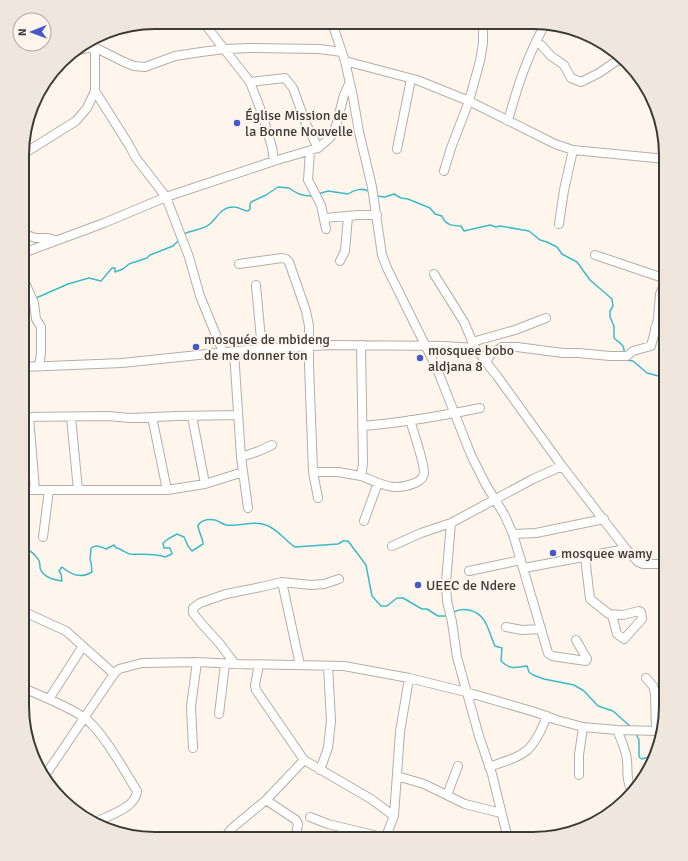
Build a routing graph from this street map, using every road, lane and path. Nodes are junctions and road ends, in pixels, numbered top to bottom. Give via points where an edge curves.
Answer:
1 (209, 29) edge
2 (334, 29) edge
3 (483, 29) edge
4 (543, 30) edge
5 (536, 42) junction
6 (94, 45) edge
7 (93, 46) edge
8 (225, 49) junction
9 (342, 52) junction
10 (344, 61) junction
11 (617, 61) edge
12 (411, 79) junction
13 (250, 82) junction
14 (349, 84) junction
15 (95, 91) junction
16 (469, 101) junction
17 (508, 120) junction
18 (314, 149) junction
19 (397, 149) dead end
20 (29, 150) edge
21 (573, 150) junction
22 (659, 157) edge
23 (274, 161) junction
24 (444, 171) dead end
25 (166, 197) junction
26 (377, 215) junction
27 (348, 216) junction
28 (324, 218) junction
29 (559, 224) dead end
30 (326, 229) dead end
31 (29, 236) edge
32 (55, 240) junction
33 (29, 251) edge
34 (595, 255) dead end
35 (340, 261) dead end
36 (239, 264) dead end
37 (434, 274) dead end
38 (659, 278) edge
39 (256, 285) dead end
40 (29, 291) edge
41 (659, 306) edge
42 (546, 318) dead end
43 (659, 327) edge
44 (655, 328) junction
45 (361, 345) junction
46 (474, 345) junction
47 (426, 346) junction
48 (308, 347) junction
49 (262, 350) junction
50 (223, 352) junction
51 (234, 352) junction
52 (486, 362) junction
53 (39, 366) junction
54 (29, 367) edge
55 (480, 408) dead end
56 (453, 414) junction
57 (192, 416) junction
58 (238, 416) junction
59 (29, 417) edge
60 (71, 417) junction
61 (152, 417) junction
62 (410, 420) junction
63 (362, 426) junction
64 (29, 441) edge
65 (272, 445) dead end
66 (241, 457) junction
67 (562, 466) junction
68 (243, 472) junction
69 (313, 472) junction
70 (361, 476) junction
71 (378, 483) junction
72 (205, 484) junction
73 (29, 490) edge
74 (35, 490) junction
75 (49, 490) junction
76 (78, 490) junction
77 (167, 490) junction
78 (318, 498) dead end
79 (496, 500) junction
80 (248, 508) dead end
81 (604, 519) junction
82 (364, 521) dead end
83 (451, 523) junction
84 (513, 534) junction
85 (43, 537) dead end
86 (392, 546) dead end
87 (626, 549) junction
88 (584, 557) junction
89 (523, 564) junction
90 (659, 564) edge
91 (469, 571) dead end
92 (339, 580) dead end
93 (282, 582) junction
94 (29, 614) edge
95 (612, 615) dead end
96 (506, 627) dead end
97 (541, 629) junction
98 (576, 640) dead end
99 (83, 646) junction
100 (197, 662) junction
101 (225, 664) junction
102 (235, 664) junction
103 (259, 665) junction
104 (300, 665) junction
105 (328, 666) junction
106 (114, 674) junction
107 (409, 678) junction
108 (646, 678) dead end
109 (29, 690) edge
110 (466, 692) junction
111 (49, 699) junction
112 (219, 714) dead end
113 (547, 716) junction
114 (84, 717) junction
115 (658, 726) edge
116 (583, 727) junction
117 (617, 730) junction
118 (658, 731) edge
119 (193, 748) dead end
120 (304, 760) junction
121 (458, 766) dead end
122 (489, 767) junction
123 (320, 770) junction
124 (48, 772) edge
125 (579, 775) dead end
126 (397, 776) junction
127 (630, 786) edge
128 (447, 795) junction
129 (266, 800) junction
130 (501, 813) junction
131 (394, 816) junction
132 (310, 817) dead end
133 (101, 819) edge
134 (229, 832) edge
135 (297, 832) edge
136 (359, 832) edge
137 (388, 832) edge
138 (506, 832) edge

1 - 8 street
2 - 9 street
3 - 16 street via 480,61
4 - 5 street
5 - 11 street via 564,65 571,78 581,82
5 - 17 street via 519,82
6 - 8 street via 124,62 145,67 175,56
7 - 15 street
8 - 9 street
8 - 13 street
9 - 10 street
10 - 12 street
10 - 14 street
12 - 16 street
12 - 19 street
13 - 18 street via 286,78 293,88
13 - 23 street via 272,146
14 - 18 street via 330,138
14 - 26 street
15 - 20 street via 87,108 76,121
15 - 25 street via 136,158
16 - 17 street
16 - 24 street
17 - 21 street via 555,144
18 - 23 street
18 - 28 street via 308,180 321,205
21 - 22 street
21 - 29 street
23 - 25 street
25 - 32 street
25 - 50 street via 189,257 200,296
26 - 27 street
26 - 47 street via 382,255
27 - 28 street
27 - 35 street via 345,251
28 - 30 street
31 - 32 street
32 - 33 street
34 - 38 street
36 - 48 street via 282,258 289,262 306,311 309,326
37 - 46 street via 464,322
39 - 49 street
40 - 53 street via 36,319 41,327
41 - 44 street
42 - 46 street
43 - 44 street
44 - 52 street via 651,346 633,351 627,356 502,347 491,354
45 - 47 street
45 - 48 street
45 - 63 street
46 - 47 street
46 - 52 street
47 - 56 street
48 - 49 street
48 - 69 street
49 - 51 street
50 - 51 street
50 - 53 street via 122,362
51 - 58 street
52 - 67 street
53 - 54 street
55 - 56 street
56 - 62 street
56 - 79 street via 486,485
57 - 58 street
57 - 61 street
57 - 72 street
58 - 66 street
59 - 60 street
60 - 61 street
60 - 76 street
61 - 77 street
62 - 63 street
62 - 71 street via 424,472 422,478 404,487 392,488
63 - 70 street
64 - 74 street
65 - 66 street
66 - 68 street
67 - 79 street via 532,479
67 - 81 street
68 - 72 street
68 - 80 street
69 - 70 street via 338,472
69 - 78 street
70 - 71 street
71 - 82 street
72 - 77 street
73 - 74 street
74 - 75 street
75 - 76 street
75 - 85 street
76 - 77 street
79 - 83 street
79 - 84 street
81 - 84 street via 536,533
81 - 87 street
83 - 86 street
83 - 110 street via 447,601 456,657
84 - 89 street
87 - 88 street
87 - 90 street via 638,562
88 - 89 street
88 - 95 street via 590,599
89 - 91 street
89 - 97 street
92 - 93 street via 311,585
93 - 102 street via 226,594 193,608 201,623
93 - 104 street
94 - 99 street via 66,631
96 - 97 street via 522,630
97 - 98 street via 548,653 552,656 586,660
99 - 106 street
99 - 111 street
100 - 101 street
100 - 106 street via 142,663 119,669
100 - 119 street via 192,706
101 - 102 street
101 - 112 street
102 - 103 street
103 - 104 street
103 - 120 street via 256,690
104 - 105 street
105 - 107 street via 344,666
105 - 123 street via 331,721 328,748
106 - 114 street
107 - 110 street
107 - 126 street via 400,732
108 - 115 street via 655,693
109 - 111 street
110 - 113 street
110 - 122 street
111 - 114 street
113 - 116 street
113 - 122 street via 530,748 514,758
114 - 124 street
114 - 133 street via 111,748 137,791 127,806
116 - 117 street
116 - 125 street
117 - 118 street
117 - 127 street via 627,760 627,778
120 - 123 street
120 - 129 street
121 - 128 street
122 - 130 street
123 - 131 street via 371,799
126 - 128 street via 424,784
126 - 131 street
128 - 130 street via 465,804
129 - 134 street
129 - 135 street via 296,820
130 - 138 street
131 - 137 street
132 - 136 street

